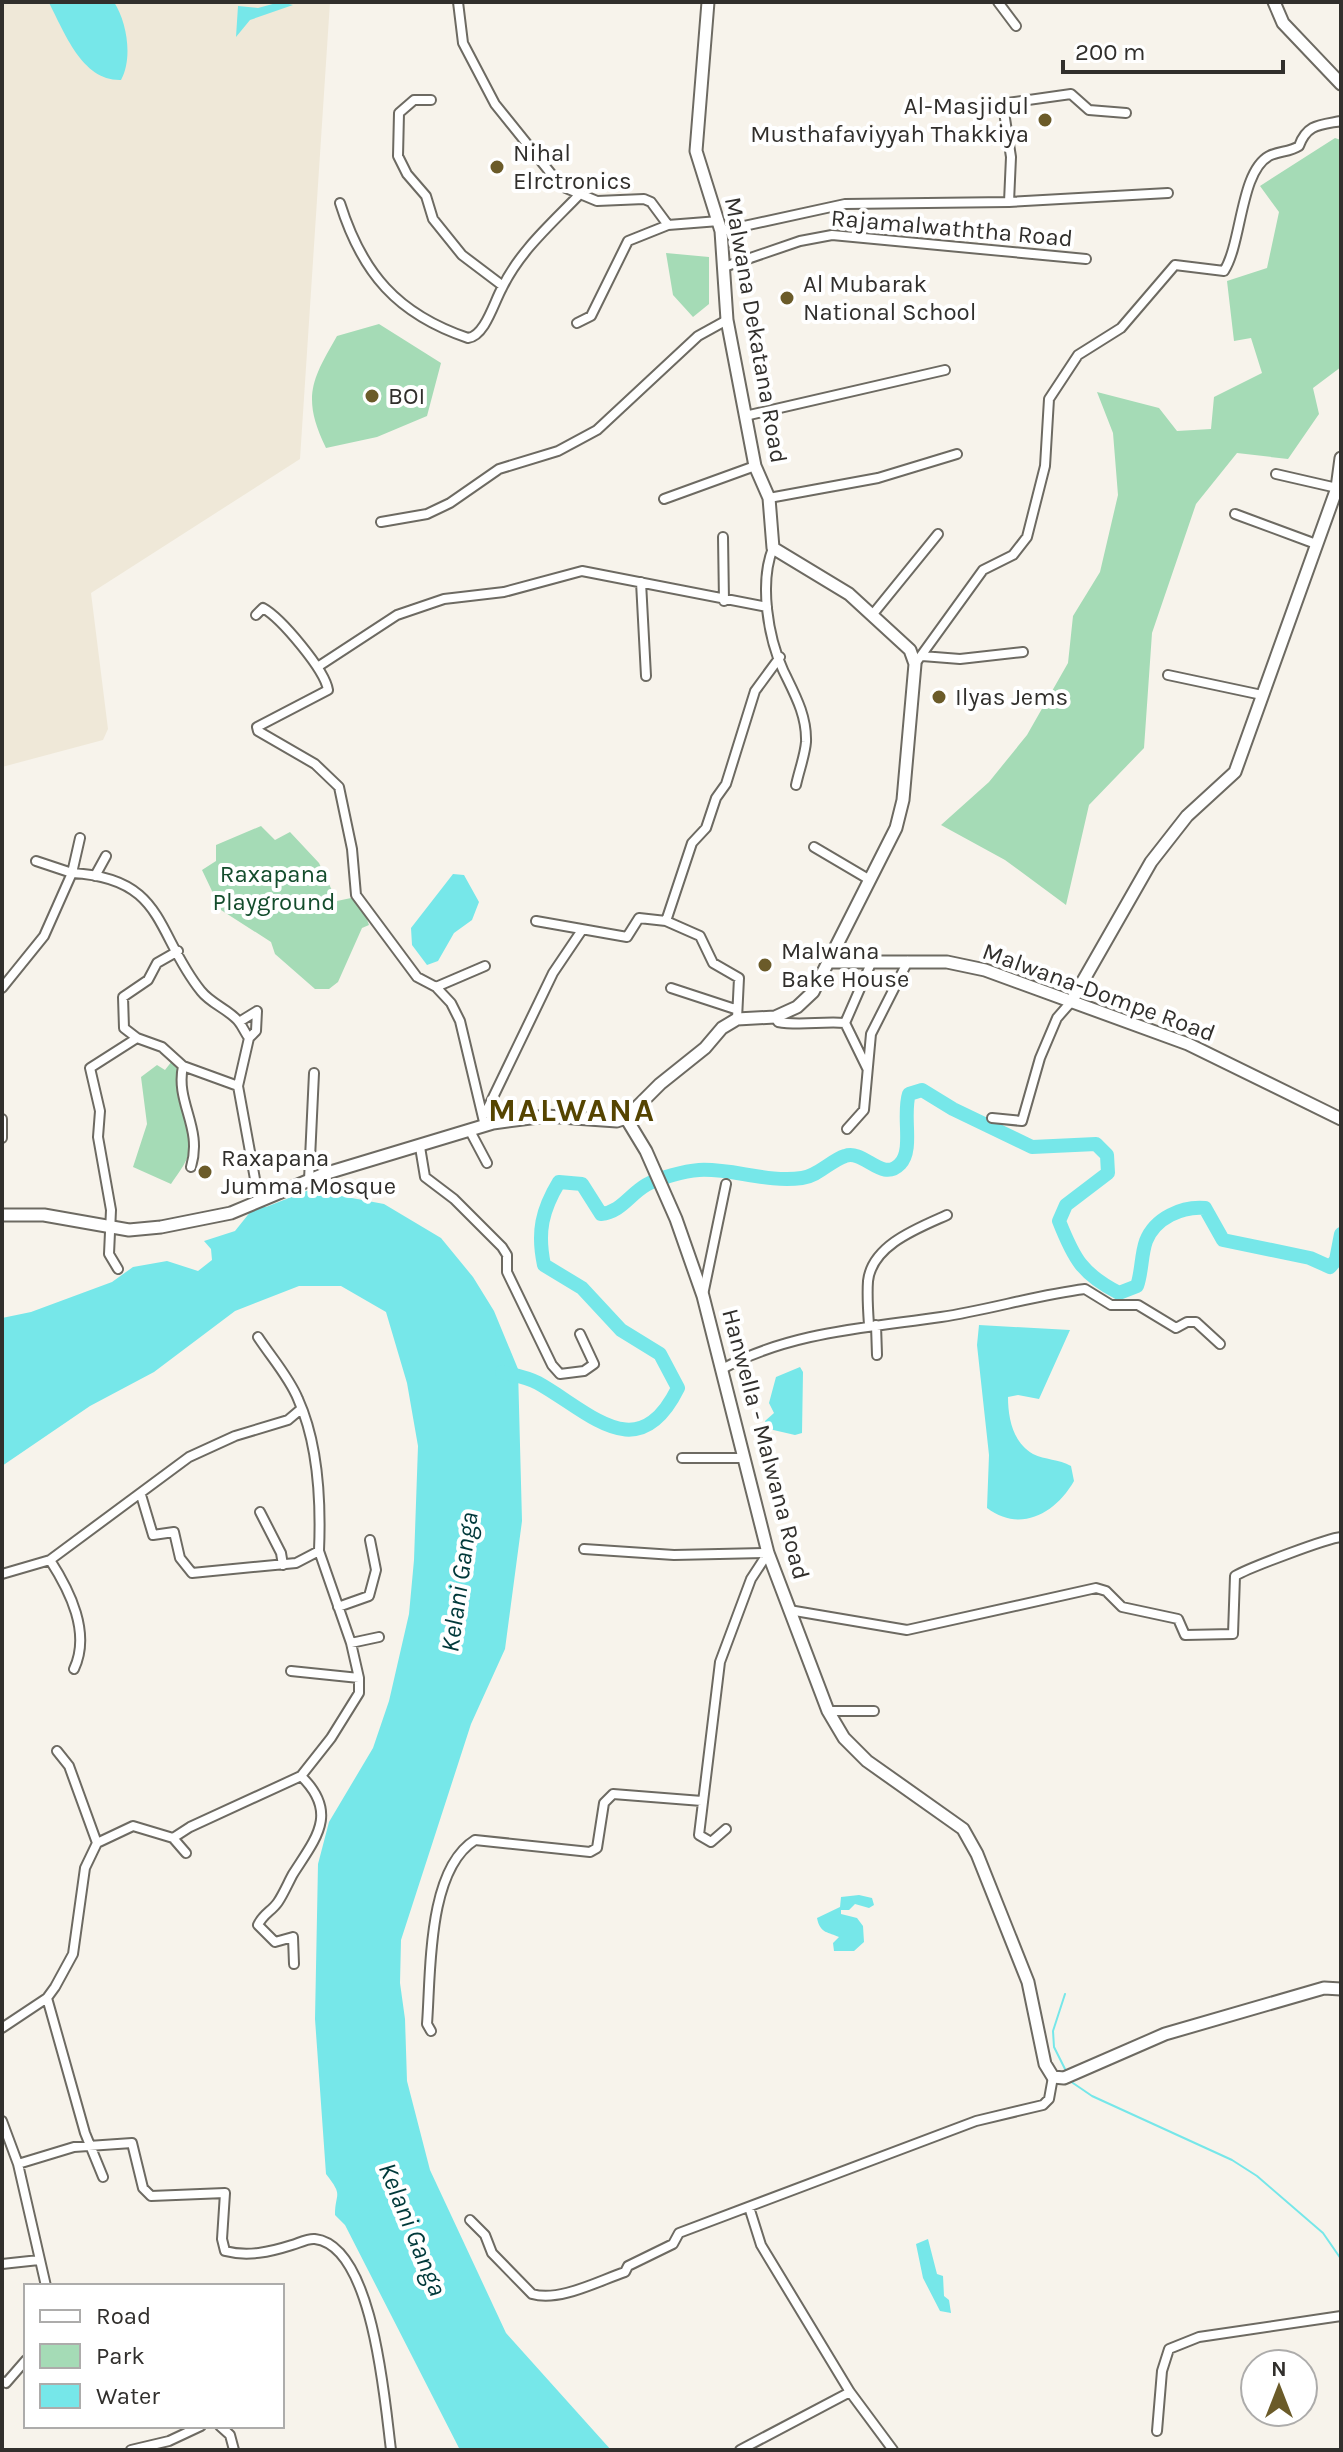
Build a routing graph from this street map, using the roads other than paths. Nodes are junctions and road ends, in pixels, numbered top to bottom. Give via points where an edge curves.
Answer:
1 (458, 2) edge
2 (708, 2) edge
3 (998, 2) edge
4 (1274, 2) edge
5 (1016, 26) dead end
6 (1341, 84) edge
7 (431, 100) dead end
8 (1126, 113) dead end
9 (1341, 121) edge
10 (1168, 193) dead end
11 (578, 196) junction
12 (1009, 202) junction
13 (340, 203) dead end
14 (668, 225) junction
15 (720, 226) junction
16 (1086, 259) dead end
17 (724, 267) junction
18 (503, 286) junction
19 (727, 320) junction
20 (577, 323) dead end
21 (945, 370) dead end
22 (745, 416) junction
23 (957, 454) dead end
24 (1341, 458) edge
25 (755, 466) junction
26 (1276, 474) dead end
27 (1337, 488) junction
28 (769, 498) junction
29 (664, 499) dead end
30 (1235, 514) dead end
31 (381, 522) dead end
32 (938, 534) dead end
33 (723, 537) dead end
34 (1316, 544) junction
35 (773, 548) junction
36 (641, 582) junction
37 (724, 601) junction
38 (767, 607) junction
39 (873, 614) junction
40 (256, 615) dead end
41 (1023, 652) dead end
42 (780, 657) junction
43 (918, 660) junction
44 (319, 666) junction
45 (1168, 675) dead end
46 (646, 676) dead end
47 (1262, 695) junction
48 (796, 785) dead end
49 (80, 838) dead end
50 (814, 847) dead end
51 (106, 856) dead end
52 (36, 861) dead end
53 (72, 873) junction
54 (95, 876) junction
55 (870, 880) junction
56 (536, 921) dead end
57 (666, 921) junction
58 (582, 930) junction
59 (178, 951) junction
60 (872, 961) junction
61 (908, 961) junction
62 (829, 962) junction
63 (485, 966) dead end
64 (436, 987) junction
65 (2, 988) edge
66 (671, 988) dead end
67 (1071, 1002) junction
68 (736, 1014) junction
69 (775, 1017) junction
70 (239, 1022) junction
71 (845, 1023) junction
72 (137, 1038) junction
73 (249, 1038) junction
74 (183, 1066) junction
75 (867, 1069) junction
76 (314, 1073) dead end
77 (238, 1086) junction
78 (626, 1118) junction
79 (992, 1118) dead end
80 (2, 1119) edge
81 (1341, 1119) edge
82 (485, 1120) junction
83 (847, 1129) dead end
84 (470, 1131) junction
85 (2, 1138) edge
86 (420, 1147) junction
87 (487, 1163) dead end
88 (191, 1167) dead end
89 (309, 1180) junction
90 (726, 1184) dead end
91 (259, 1201) junction
92 (3, 1213) edge
93 (947, 1215) dead end
94 (111, 1227) junction
95 (118, 1269) dead end
96 (703, 1296) junction
97 (872, 1325) junction
98 (580, 1334) dead end
99 (258, 1337) dead end
100 (1220, 1344) dead end
101 (877, 1355) dead end
102 (722, 1369) junction
103 (301, 1409) junction
104 (682, 1458) dead end
105 (743, 1458) junction
106 (141, 1495) junction
107 (260, 1512) dead end
108 (1341, 1537) edge
109 (370, 1540) dead end
110 (584, 1549) dead end
111 (319, 1551) junction
112 (768, 1553) junction
113 (50, 1560) junction
114 (283, 1565) junction
115 (2, 1574) edge
116 (338, 1607) junction
117 (789, 1610) junction
118 (379, 1637) dead end
119 (351, 1643) junction
120 (74, 1669) dead end
121 (291, 1671) dead end
122 (359, 1678) junction
123 (828, 1711) junction
124 (874, 1711) dead end
125 (57, 1751) dead end
126 (301, 1776) junction
127 (702, 1801) junction
128 (726, 1829) dead end
129 (173, 1838) junction
130 (97, 1843) junction
131 (186, 1853) dead end
132 (294, 1964) dead end
133 (1341, 1981) edge
134 (1324, 1988) junction
135 (1341, 1989) edge
136 (47, 1998) junction
137 (2, 2028) edge
138 (431, 2031) dead end
139 (1064, 2076) junction
140 (2, 2121) edge
141 (89, 2145) junction
142 (18, 2164) junction
143 (103, 2177) dead end
144 (749, 2207) junction
145 (470, 2220) dead end
146 (39, 2260) junction
147 (2, 2264) edge
148 (45, 2284) edge
149 (1341, 2316) edge
150 (24, 2362) edge
151 (2, 2381) edge
152 (850, 2392) junction
153 (197, 2428) edge
154 (222, 2428) edge
155 (1157, 2431) dead end
156 (131, 2450) edge
157 (234, 2450) edge
158 (391, 2450) edge
159 (740, 2450) edge
160 (893, 2450) edge

1 - 11 street via 463,43 495,104 561,186
2 - 15 street, Malwana Dekatana Road via 696,151
3 - 5 street
4 - 6 street via 1283,23
7 - 18 street via 414,100 399,113 398,156 426,196 433,219 462,255
8 - 12 street via 1089,110 1071,94 1007,103
9 - 43 street via 1313,126 1299,146 1269,156 1257,169 1224,271 1175,265 1121,328 1078,355 1049,399 1045,466 1027,537 1013,555 983,570
10 - 12 street
11 - 14 street via 597,201 644,199
11 - 18 street via 527,248
12 - 15 street via 845,204
13 - 18 street via 351,237 380,286 457,334 468,338 479,332
14 - 15 street
14 - 20 street via 628,241 591,316
15 - 17 street, Malwana Dekatana Road
16 - 17 street, Rajamalwaththa Road via 832,235
17 - 19 street, Malwana Dekatana Road
19 - 22 street, Malwana Dekatana Road
19 - 31 street via 698,336 597,430 499,469 427,514
21 - 22 street
22 - 25 street, Malwana Dekatana Road
23 - 28 street via 878,478
24 - 27 street
25 - 28 street, Malwana Dekatana Road
25 - 29 street
26 - 27 street
27 - 34 street
28 - 35 street, Malwana Dekatana Road
30 - 34 street
32 - 39 street
33 - 37 street
34 - 47 street
35 - 38 street
35 - 39 street
36 - 37 street
36 - 44 street via 582,571 504,592 444,599 397,615
36 - 46 street
37 - 38 street
38 - 42 street
39 - 43 street
40 - 44 street via 263,608 274,614
41 - 43 street
42 - 48 street via 806,742
42 - 57 street via 755,691 726,784 706,828 692,843
43 - 55 street via 903,800 896,828
44 - 64 street via 328,685 324,694 282,712 258,731 315,764 339,787 356,895 417,977
45 - 47 street
47 - 67 street via 1235,772 1159,850
49 - 53 street
50 - 55 street
51 - 54 street
52 - 53 street
53 - 54 street
53 - 65 street via 44,936
54 - 59 street via 141,896 160,916
55 - 62 street
56 - 58 street
57 - 58 street via 639,918 627,937
57 - 68 street via 700,936 713,963 739,978
58 - 82 street via 553,973
59 - 70 street via 201,992
59 - 72 street via 157,963 148,980 123,997 124,1028
60 - 61 street, Malwana-Dompe Road
60 - 62 street, Malwana-Dompe Road
60 - 71 street
61 - 67 street, Malwana-Dompe Road via 985,970
61 - 75 street via 871,1034
62 - 69 street via 813,992
63 - 64 street
64 - 82 street via 460,1021
66 - 68 street
67 - 79 street via 1057,1018 1040,1058 1022,1121
67 - 81 street, Malwana-Dompe Road via 1188,1044
68 - 69 street
68 - 78 street
69 - 71 street via 788,1024
70 - 73 street
70 - 73 street via 258,1013 256,1031
71 - 75 street
72 - 74 street via 162,1047
72 - 94 street via 90,1068 100,1111 98,1137
73 - 77 street
74 - 77 street
74 - 88 street via 182,1083 196,1135
75 - 83 street via 864,1110
76 - 89 street
77 - 91 street
78 - 82 street
78 - 96 street, Hanwella - Malwana Road
80 - 85 street
82 - 84 street
84 - 86 street
84 - 87 street
86 - 89 street
86 - 98 street via 425,1177 454,1199 507,1255 507,1272 560,1374 594,1364
89 - 91 street
90 - 96 street
91 - 94 street via 231,1213 161,1227
92 - 94 street
93 - 97 street via 890,1245 873,1264 868,1279
94 - 95 street via 109,1254
96 - 102 street, Hanwella - Malwana Road
97 - 100 street via 1085,1289 1111,1305 1138,1305 1176,1328 1196,1322
97 - 101 street
97 - 102 street via 769,1348
99 - 103 street
102 - 105 street, Hanwella - Malwana Road
103 - 106 street via 288,1420 189,1457
103 - 111 street via 318,1505
104 - 105 street
105 - 112 street, Hanwella - Malwana Road
106 - 113 street
106 - 114 street via 153,1535 174,1532 180,1558 192,1573
107 - 114 street
108 - 117 street via 1235,1576 1233,1634 1185,1635 1178,1619 1122,1607 1096,1588 907,1630
109 - 116 street via 376,1570 369,1596
110 - 112 street via 674,1555
111 - 114 street via 303,1562
111 - 116 street
112 - 117 street, Hanwella - Malwana Road
112 - 127 street via 751,1579 720,1662
113 - 115 street
113 - 120 street via 72,1595 82,1653
116 - 119 street
117 - 123 street, Hanwella - Malwana Road
118 - 119 street
119 - 122 street
121 - 122 street
122 - 126 street via 359,1693
123 - 124 street
123 - 139 street, Hanwella - Malwana Road via 867,1761 963,1829 1028,1982 1045,2064
125 - 130 street via 69,1766
126 - 129 street
126 - 132 street via 314,1789 322,1817 313,1848 258,1925 275,1942 293,1937
127 - 128 street via 702,1840 711,1842
127 - 138 street via 613,1794 604,1803 597,1848 590,1852 475,1840 461,1848 434,1923 427,2024
129 - 130 street via 133,1826
129 - 131 street
130 - 136 street via 85,1868 73,1954
133 - 134 street
134 - 135 street
134 - 139 street via 1165,2034
136 - 137 street
136 - 141 street
139 - 144 street via 1043,2105 976,2121
140 - 142 street
141 - 142 street
141 - 143 street
141 - 158 street via 132,2143 143,2188 151,2196 225,2193 225,2251 251,2254 311,2238 334,2248 367,2302
142 - 146 street
144 - 145 street via 679,2233 673,2244 625,2272 541,2296 532,2294 492,2253 485,2235
144 - 152 street via 761,2245
146 - 147 street
146 - 148 street
149 - 155 street via 1199,2337 1169,2349
150 - 151 street via 6,2383
152 - 159 street
152 - 160 street
153 - 156 street
154 - 157 street

